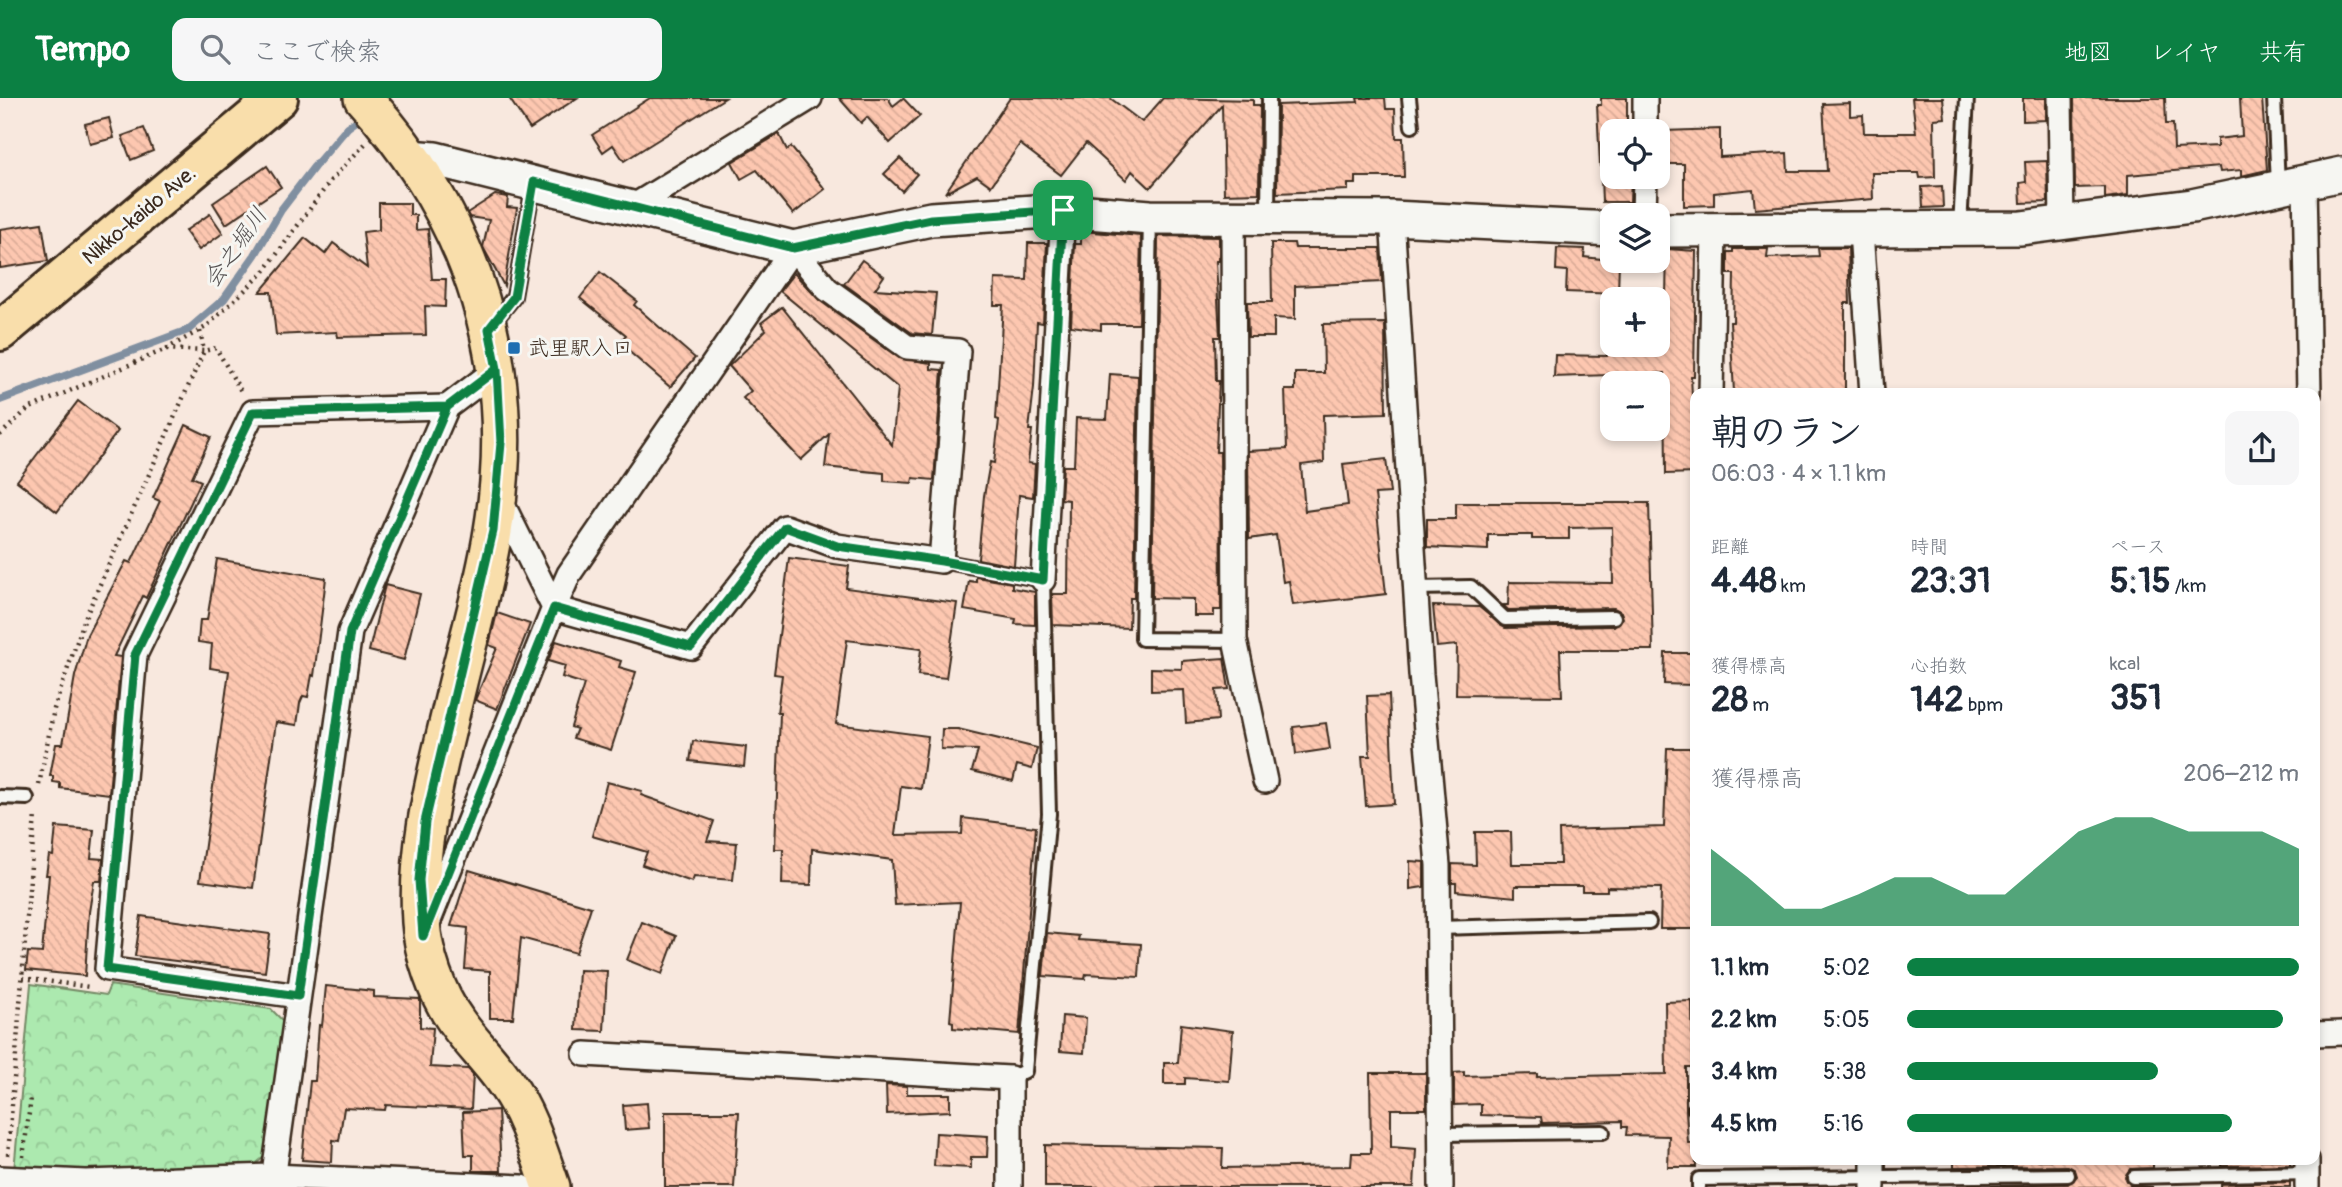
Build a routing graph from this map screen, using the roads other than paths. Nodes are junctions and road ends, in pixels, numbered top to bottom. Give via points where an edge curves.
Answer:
1 (278, 98) edge
2 (363, 98) edge
3 (810, 98) edge
4 (1269, 98) edge
5 (1409, 98) edge
6 (1646, 98) edge
7 (1967, 98) edge
8 (2060, 98) edge
9 (2274, 98) edge
10 (1645, 119) edge
11 (1412, 126) dead end
12 (410, 157) junction
13 (2342, 174) edge
14 (534, 182) junction
15 (2291, 184) junction
16 (634, 206) junction
17 (1063, 210) junction
18 (1150, 217) junction
19 (1233, 218) junction
20 (1268, 218) junction
21 (1392, 218) junction
22 (2062, 223) junction
23 (1600, 228) edge
24 (1959, 229) junction
25 (1670, 230) edge
26 (1714, 230) junction
27 (1861, 231) junction
28 (793, 248) junction
29 (489, 329) junction
30 (0, 331) edge
31 (497, 369) junction
32 (1711, 388) edge
33 (1872, 388) edge
34 (2308, 388) edge
35 (447, 407) junction
36 (496, 491) junction
37 (942, 561) junction
38 (1043, 580) junction
39 (1415, 588) junction
40 (554, 608) junction
41 (1614, 617) dead end
42 (1235, 640) junction
43 (1265, 781) dead end
44 (0, 797) edge
45 (27, 798) dead end
46 (1649, 922) dead end
47 (1438, 928) junction
48 (423, 936) junction
49 (298, 996) junction
50 (2342, 1033) edge
51 (2320, 1034) edge
52 (585, 1054) dead end
53 (1010, 1078) junction
54 (1602, 1132) dead end
55 (1442, 1134) junction
56 (2307, 1173) edge
57 (1873, 1175) edge
58 (2068, 1175) dead end
59 (2134, 1177) dead end
60 (9, 1179) edge
61 (272, 1182) edge
62 (1796, 1183) edge
63 (86, 1184) edge
64 (522, 1187) edge
65 (551, 1187) edge
66 (1010, 1187) edge
67 (1441, 1187) edge
68 (1699, 1187) edge

1 - 30 highway, Nikko-kaido Ave.
2 - 12 main road
3 - 16 street
4 - 20 lane
5 - 11 lane
6 - 10 street
7 - 24 lane
8 - 22 street
9 - 15 lane
12 - 14 street
12 - 29 main road via 466,256
13 - 15 street
14 - 16 street
14 - 29 lane via 514,297
15 - 22 street via 2192,206
15 - 34 street
16 - 28 street
17 - 18 street
17 - 28 street via 931,219
17 - 38 street
18 - 19 street
18 - 42 lane via 1142,639
19 - 20 street
19 - 42 street
20 - 21 street
21 - 23 street
21 - 39 street
22 - 24 street
24 - 27 street
25 - 26 street
26 - 27 street
26 - 32 street
27 - 33 street
28 - 37 street via 827,289 906,346 958,351
28 - 40 street via 569,573
29 - 31 main road
31 - 35 street
31 - 36 main road via 501,443
35 - 49 street via 350,632
35 - 49 street via 253,412 135,655 107,969
36 - 40 street
36 - 48 main road via 493,531 425,822 419,880
37 - 38 lane
37 - 40 street via 837,546 785,527 691,647
38 - 53 lane via 1049,814 1025,1071
39 - 41 lane via 1471,587 1505,619
39 - 47 street via 1438,865
40 - 48 street
42 - 43 street
44 - 45 lane
46 - 47 lane
47 - 55 street
48 - 65 main road via 428,962 454,1019 509,1086
49 - 61 street
50 - 51 street
52 - 53 street
53 - 66 street
54 - 55 lane
55 - 67 street
56 - 59 lane
57 - 58 lane
57 - 62 lane
60 - 63 street
61 - 63 street
61 - 64 street
62 - 68 lane via 1699,1180

